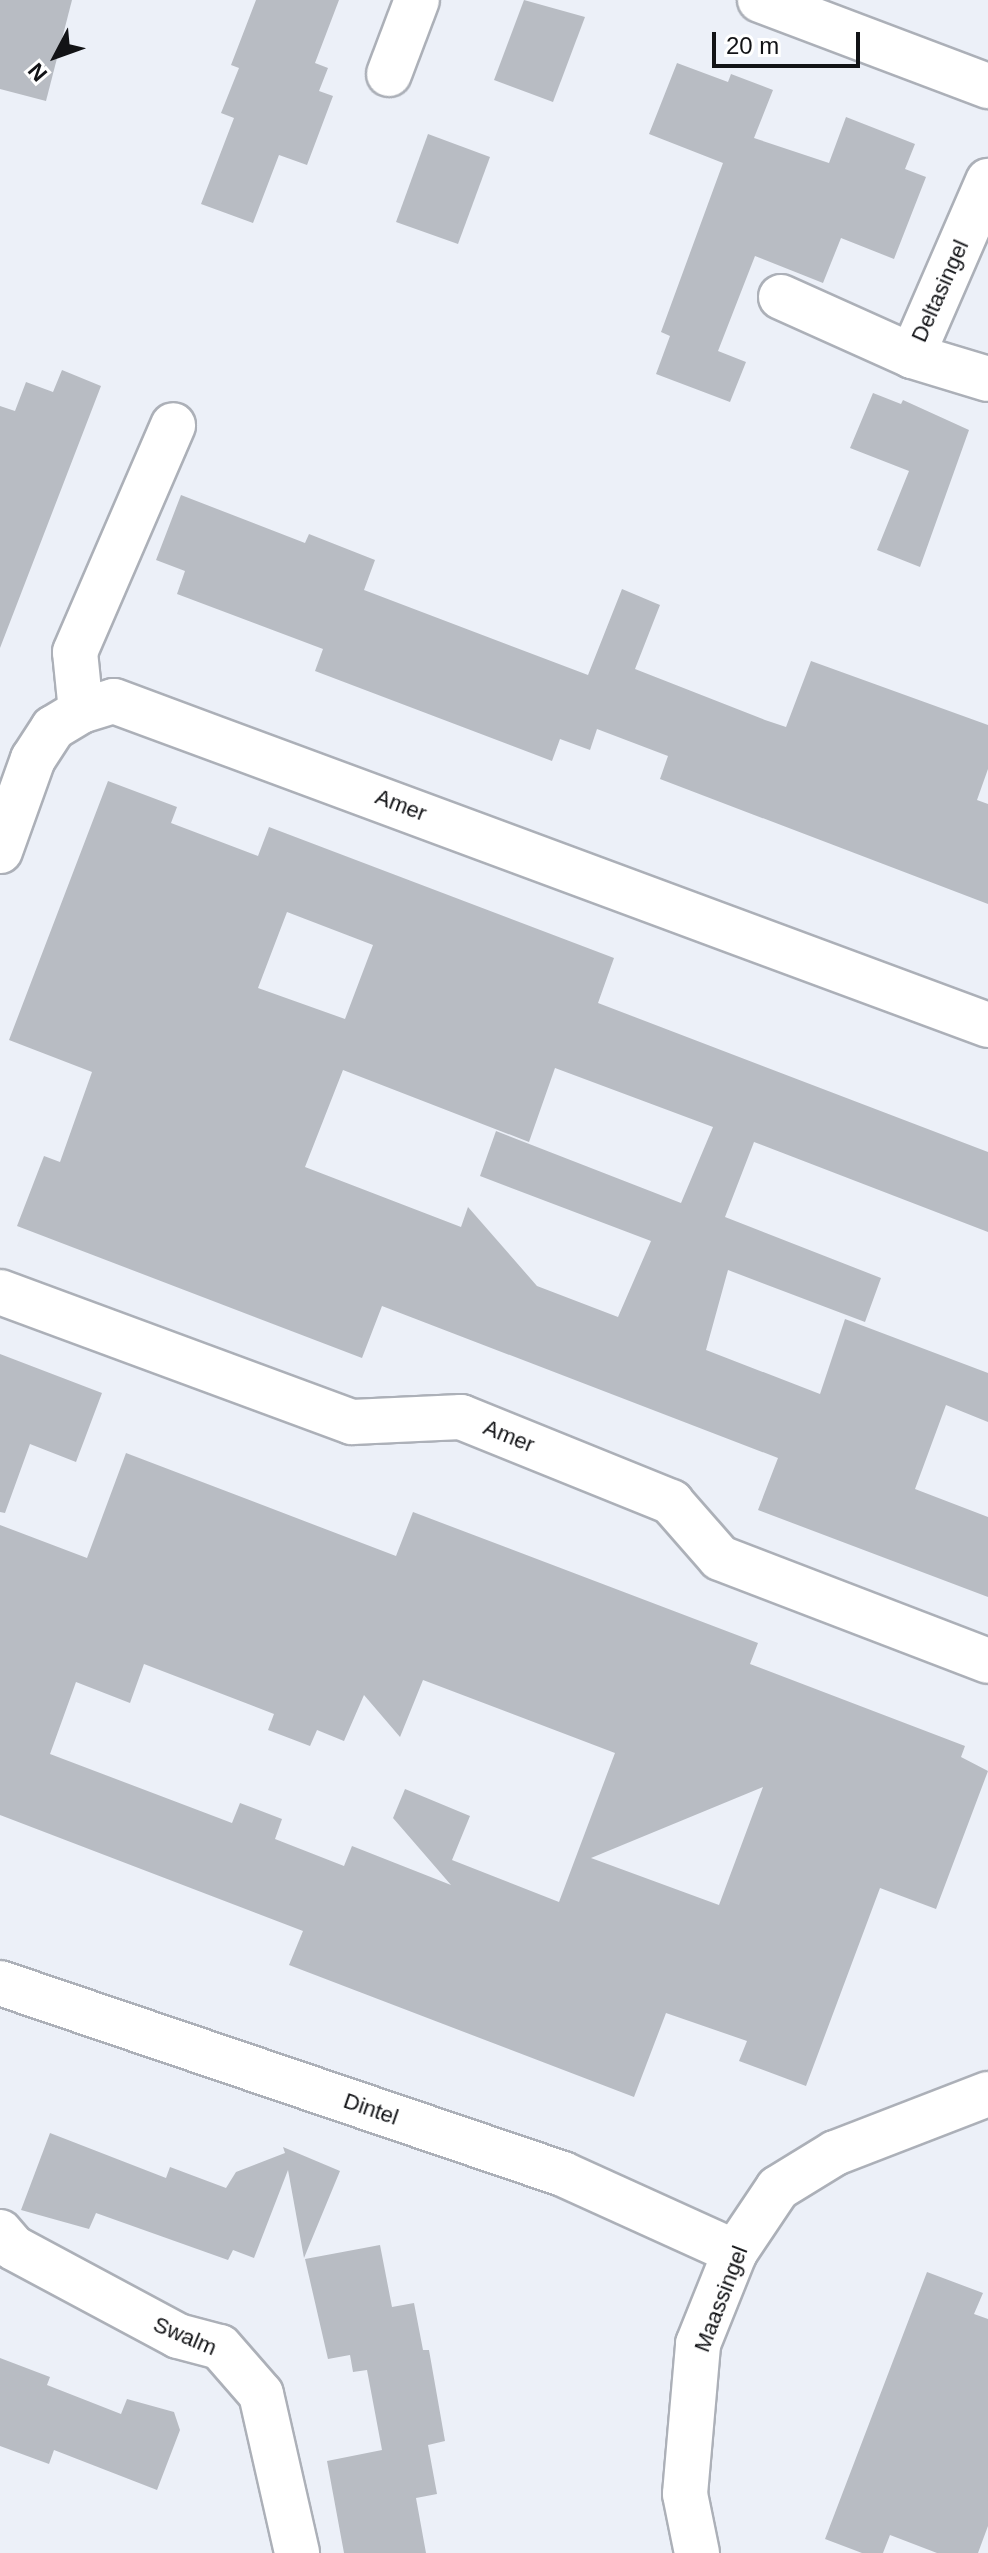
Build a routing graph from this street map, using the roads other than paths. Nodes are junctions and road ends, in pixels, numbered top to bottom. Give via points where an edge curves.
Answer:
1 (417, 0) edge
2 (760, 0) edge
3 (389, 74) dead end
4 (988, 86) edge
5 (988, 181) edge
6 (781, 297) dead end
7 (912, 356) junction
8 (988, 379) edge
9 (173, 425) dead end
10 (81, 711) junction
11 (0, 851) edge
12 (988, 1025) edge
13 (0, 1292) edge
14 (988, 1661) edge
15 (0, 1983) edge
16 (988, 2094) edge
17 (0, 2232) edge
18 (735, 2252) junction
19 (297, 2553) edge
20 (697, 2553) edge

1 - 3 street
2 - 4 street
5 - 7 street, Deltasingel
6 - 7 street, Deltasingel
7 - 8 street, Deltasingel
9 - 10 street via 75,652
10 - 11 street, Amer via 53,728 33,759
10 - 12 street, Amer via 114,701 139,707
13 - 14 street, Amer via 352,1422 461,1417 671,1502 720,1558
15 - 18 street, Dintel via 563,2174
16 - 18 street, Maassingel via 835,2153 778,2188
17 - 19 street, Swalm via 14,2248 178,2336 220,2347 261,2394
18 - 20 street, Maassingel via 698,2344 685,2494

